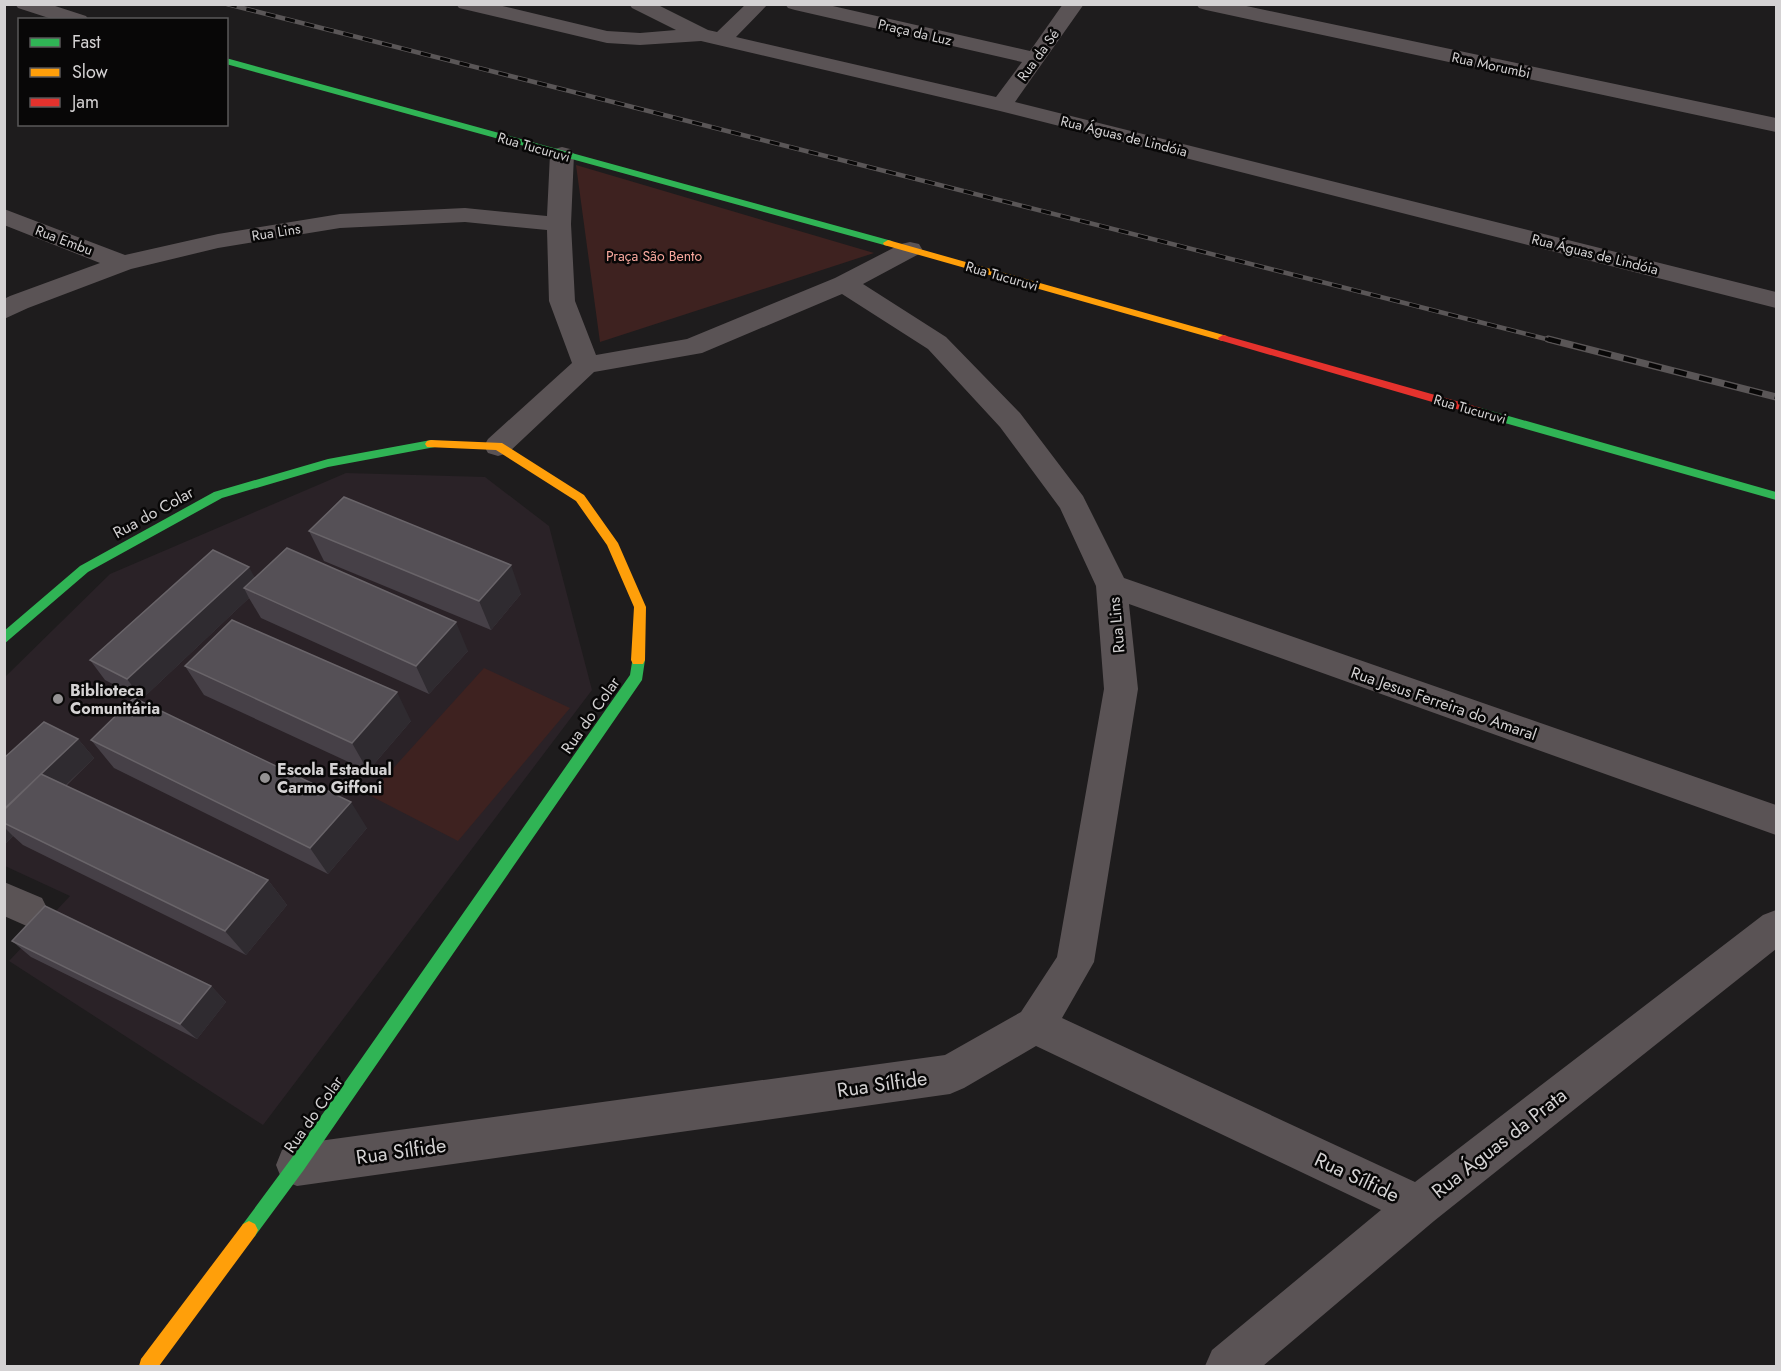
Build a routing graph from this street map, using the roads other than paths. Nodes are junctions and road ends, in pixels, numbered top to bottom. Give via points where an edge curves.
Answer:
1 (25, 4) edge
2 (466, 4) edge
3 (639, 4) edge
4 (758, 4) edge
5 (795, 4) edge
6 (1074, 4) edge
7 (1206, 4) edge
8 (72, 18) edge
9 (711, 38) junction
10 (1035, 59) junction
11 (228, 62) edge
12 (1002, 105) junction
13 (1776, 125) edge
14 (562, 154) junction
15 (4, 216) edge
16 (560, 224) junction
17 (910, 249) junction
18 (123, 263) junction
19 (844, 284) junction
20 (1776, 300) edge
21 (4, 311) edge
22 (586, 365) junction
23 (498, 446) junction
24 (1776, 496) edge
25 (1112, 586) junction
26 (4, 639) edge
27 (1776, 820) edge
28 (1776, 927) edge
29 (1035, 1025) junction
30 (297, 1165) junction
31 (1419, 1206) junction
32 (148, 1366) edge
33 (1228, 1366) edge

1 - 8 street
2 - 9 street, Rua Águas de Lindóia via 608,38
3 - 9 street
4 - 9 street
5 - 10 street, Praça da Luz
6 - 10 street, Rua da Sé
7 - 13 street, Rua Morumbi
9 - 12 street, Rua Águas de Lindóia
10 - 12 street, Rua da Sé
11 - 14 street, Rua Tucuruvi
12 - 20 street, Rua Águas de Lindóia
14 - 16 street
14 - 17 street, Rua Tucuruvi
15 - 18 street, Rua Embu
16 - 18 street, Rua Lins via 465,216 340,221 219,241
16 - 22 street via 562,301
17 - 19 street
17 - 24 street, Rua Tucuruvi
18 - 21 street, Rua Lins
19 - 22 street via 693,347
19 - 25 street, Rua Lins via 937,343 1010,420 1073,504
22 - 23 street
23 - 26 street, Rua do Colar via 428,444 328,463 218,495 84,569
23 - 30 street, Rua do Colar via 580,498 612,543 640,607 637,676
25 - 27 street, Rua Jesus Ferreira do Amaral
25 - 29 street, Rua Lins via 1121,689 1075,962
28 - 31 street, Rua Águas da Prata
29 - 30 street, Rua Sílfide via 950,1074
29 - 31 street, Rua Sílfide
30 - 32 street, Rua do Colar
31 - 33 street, Rua Águas da Prata

